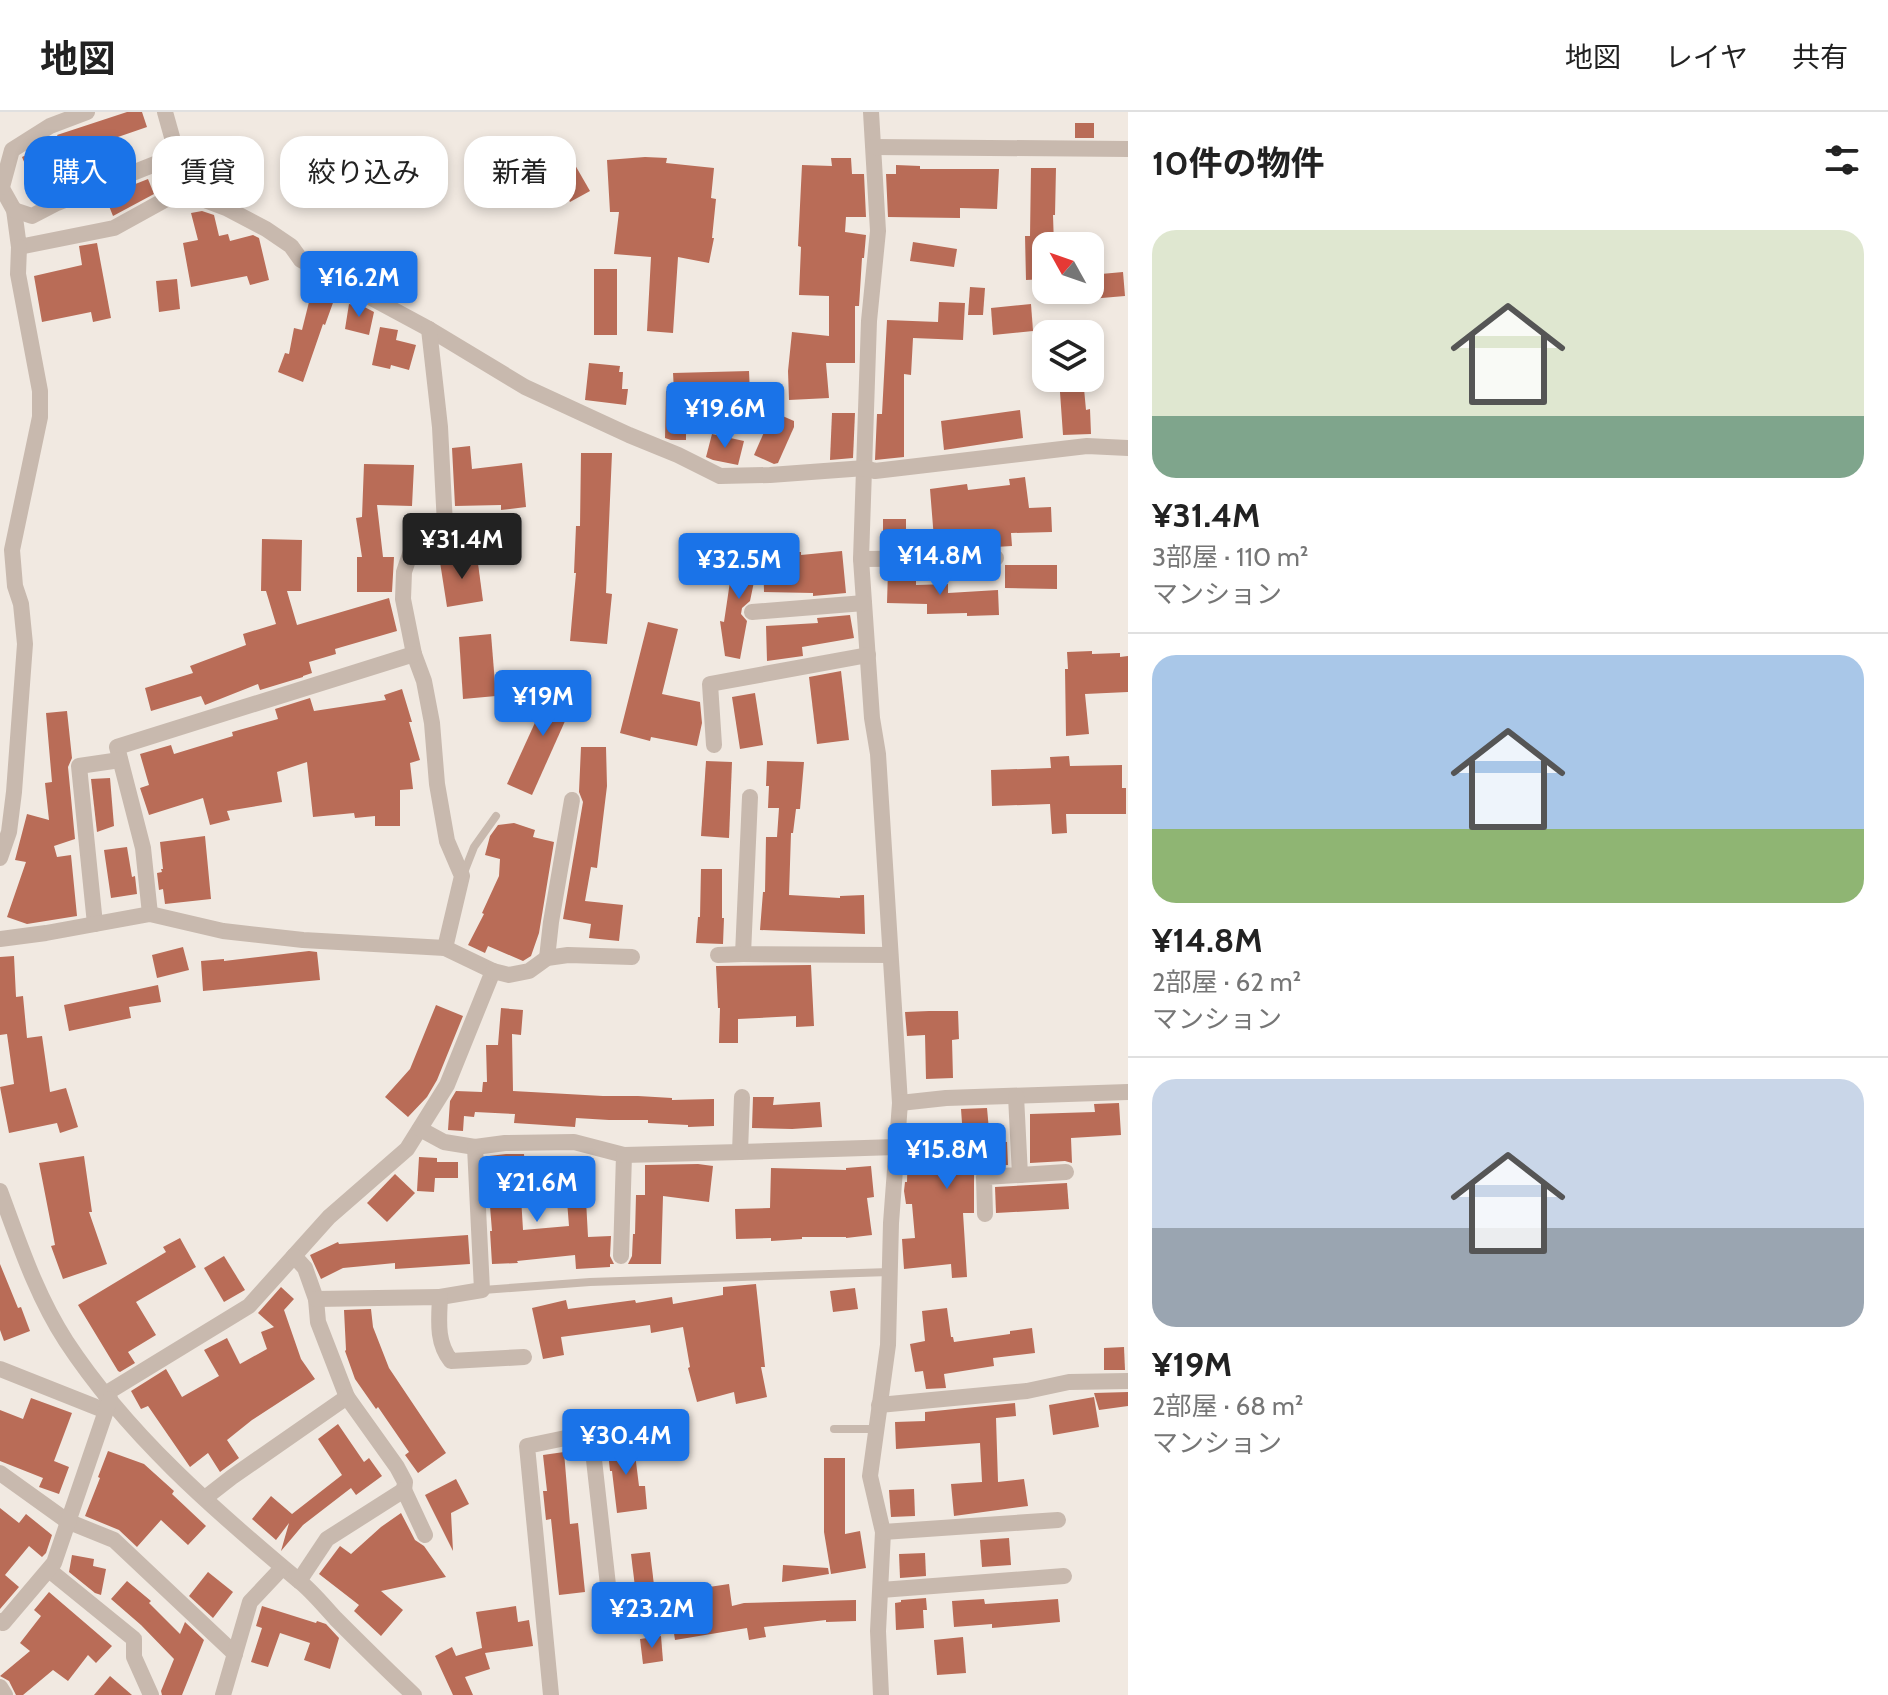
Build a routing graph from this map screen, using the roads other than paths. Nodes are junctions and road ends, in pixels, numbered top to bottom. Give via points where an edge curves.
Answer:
1 (87, 112) edge
2 (165, 112) edge
3 (871, 112) edge
4 (172, 136) edge
5 (874, 147) junction
6 (1128, 149) edge
7 (152, 165) edge
8 (1, 186) edge
9 (152, 207) edge
10 (226, 208) edge
11 (14, 210) junction
12 (19, 247) junction
13 (429, 329) junction
14 (1128, 448) edge
15 (865, 468) junction
16 (996, 558) dead end
17 (861, 559) junction
18 (864, 603) junction
19 (752, 612) dead end
20 (414, 654) junction
21 (868, 655) junction
22 (714, 745) dead end
23 (120, 760) junction
24 (750, 797) dead end
25 (572, 800) dead end
26 (496, 816) dead end
27 (0, 858) edge
28 (462, 876) junction
29 (150, 914) junction
30 (95, 924) junction
31 (0, 939) edge
32 (445, 948) junction
33 (743, 954) junction
34 (718, 955) dead end
35 (890, 955) junction
36 (632, 957) dead end
37 (547, 958) junction
38 (493, 971) junction
39 (1128, 1092) edge
40 (1016, 1096) junction
41 (742, 1097) dead end
42 (900, 1103) junction
43 (420, 1129) junction
44 (475, 1147) junction
45 (896, 1147) junction
46 (740, 1152) junction
47 (624, 1155) junction
48 (1066, 1172) dead end
49 (1020, 1175) junction
50 (0, 1191) edge
51 (985, 1214) dead end
52 (294, 1256) junction
53 (621, 1256) dead end
54 (889, 1272) junction
55 (482, 1290) junction
56 (440, 1297) junction
57 (316, 1299) junction
58 (524, 1357) dead end
59 (0, 1369) edge
60 (1128, 1381) edge
61 (347, 1397) junction
62 (107, 1401) junction
63 (879, 1405) junction
64 (647, 1421) dead end
65 (834, 1429) dead end
66 (876, 1429) junction
67 (591, 1433) junction
68 (0, 1473) edge
69 (404, 1490) junction
70 (205, 1498) junction
71 (1058, 1520) dead end
72 (67, 1521) junction
73 (883, 1532) junction
74 (425, 1535) dead end
75 (282, 1568) junction
76 (49, 1570) junction
77 (1064, 1576) dead end
78 (299, 1581) junction
79 (881, 1590) junction
80 (609, 1594) dead end
81 (0, 1621) edge
82 (235, 1654) junction
83 (0, 1687) edge
84 (5, 1695) edge
85 (151, 1695) edge
86 (223, 1695) edge
87 (414, 1695) edge
88 (551, 1695) edge
89 (881, 1695) edge

1 - 8 street via 50,126 12,150
2 - 4 street
3 - 5 street
5 - 6 street
5 - 15 street via 878,231 869,321
7 - 11 street via 32,216
8 - 11 street
9 - 12 street via 114,228
10 - 13 street via 291,246 301,260
11 - 12 street
12 - 27 street via 18,274 40,417 12,550 25,644 14,792
13 - 15 street via 525,387 720,476
13 - 20 street via 445,525 439,536 420,543 410,554 404,572 403,599
14 - 15 street via 1087,446
15 - 17 street
16 - 17 street
17 - 18 street
18 - 19 street
18 - 21 street
20 - 23 street via 117,747
20 - 28 street via 432,723 447,841
21 - 22 street via 710,684
21 - 35 street
23 - 29 street via 143,848
23 - 30 street via 79,766
24 - 33 street
25 - 37 street
26 - 28 lane
28 - 32 street
29 - 30 street
29 - 32 street via 223,931
30 - 31 street
32 - 38 street
33 - 34 street
33 - 35 street
35 - 42 street
36 - 37 street
37 - 38 street via 529,971
38 - 43 street via 447,1085
39 - 40 street
40 - 42 street
40 - 49 street
41 - 46 street
42 - 45 street
43 - 44 street via 444,1142
43 - 52 street via 407,1149 329,1217
44 - 47 street via 574,1142
44 - 55 street
45 - 46 street
45 - 54 street
46 - 47 street
47 - 53 street
48 - 49 street
49 - 51 street via 984,1177
50 - 62 street via 33,1279
52 - 57 street via 305,1268
52 - 62 street via 249,1306
54 - 55 lane
54 - 63 street via 888,1345
55 - 56 street
56 - 57 street
56 - 58 street via 438,1332 451,1361
57 - 61 street via 318,1322
59 - 62 street
60 - 63 street via 1069,1382
61 - 69 street via 397,1467
61 - 70 street
62 - 70 street
62 - 72 street
63 - 66 street
64 - 67 street
65 - 66 lane
66 - 73 street via 870,1476
67 - 80 street
67 - 88 street via 527,1446
68 - 72 street
69 - 74 street
69 - 78 street via 327,1539
70 - 75 street
71 - 73 street
72 - 76 street
72 - 82 street via 114,1540
73 - 79 street
75 - 78 street
75 - 82 street via 250,1602
76 - 81 street
76 - 85 street via 134,1639 134,1657
77 - 79 street
78 - 87 street
79 - 89 street
82 - 86 street
83 - 84 street

